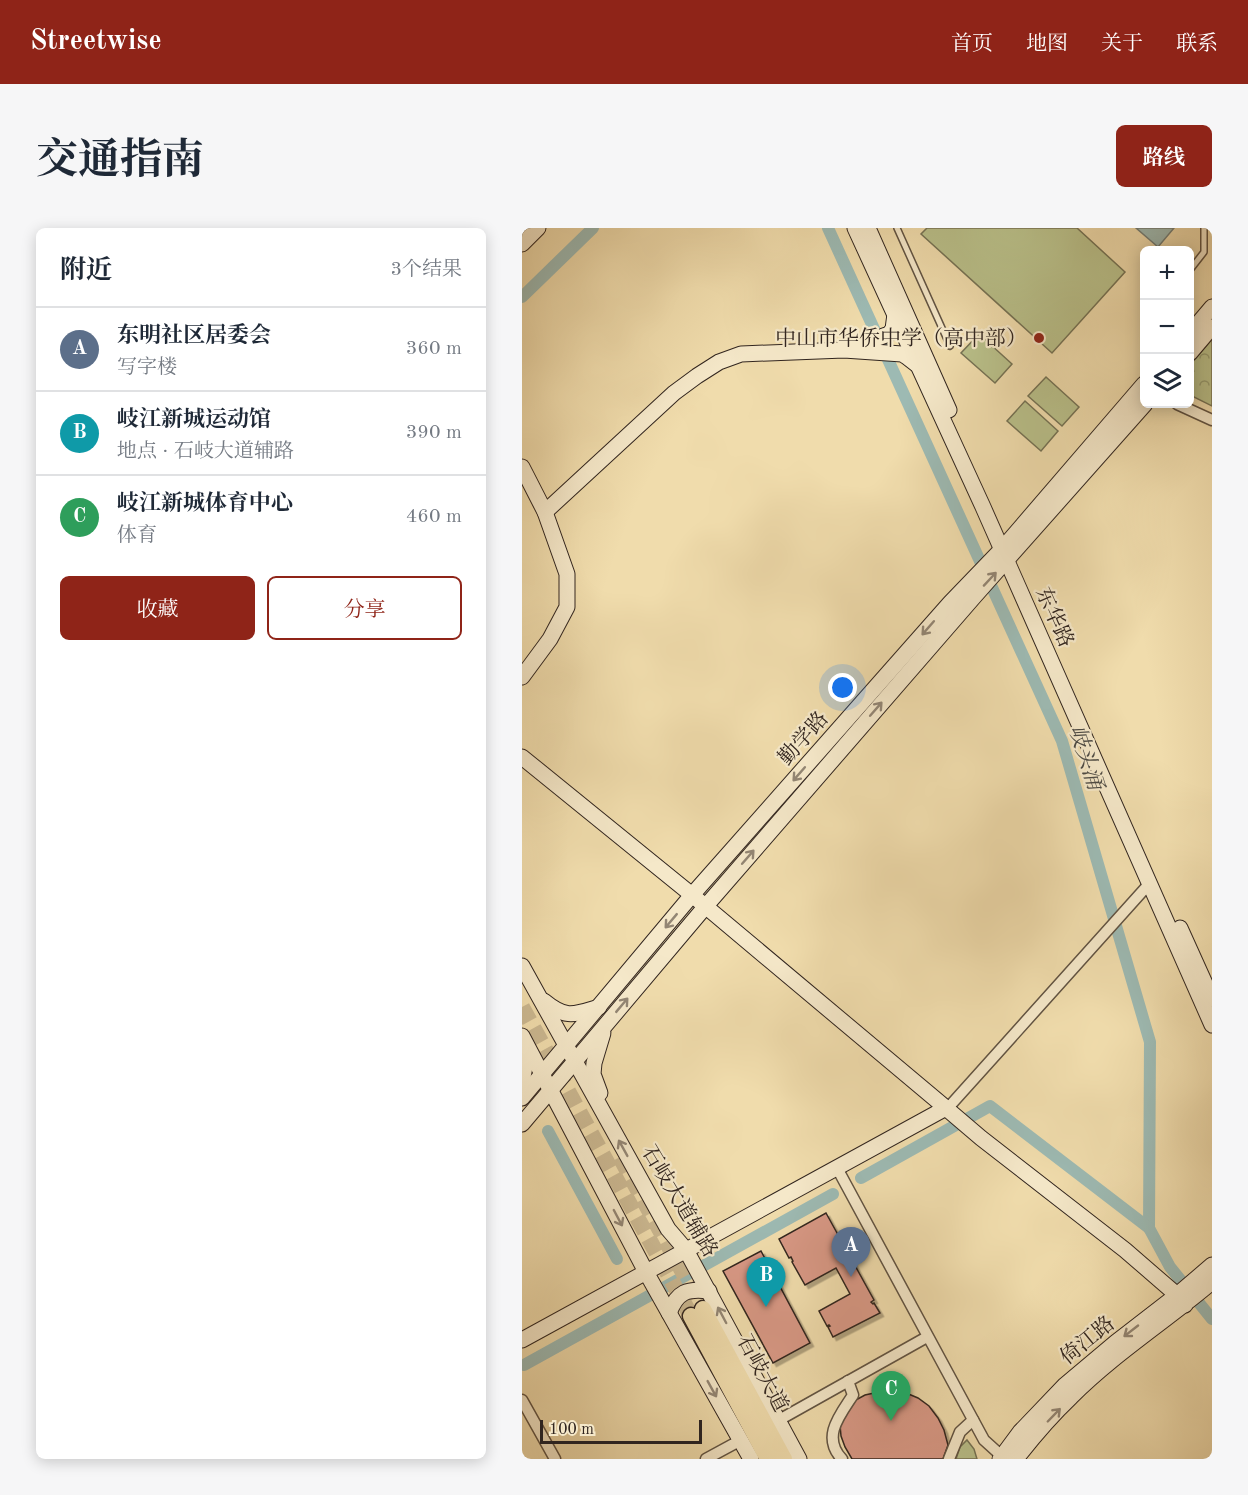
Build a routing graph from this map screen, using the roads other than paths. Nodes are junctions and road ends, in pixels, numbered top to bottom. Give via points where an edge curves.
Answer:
1 (538, 228) edge
2 (855, 228) edge
3 (868, 228) edge
4 (897, 228) edge
5 (1204, 228) edge
6 (522, 244) edge
7 (1194, 265) edge
8 (1212, 308) edge
9 (895, 314) junction
10 (1212, 327) edge
11 (1194, 328) edge
12 (950, 346) dead end
13 (874, 347) junction
14 (1194, 348) edge
15 (919, 370) junction
16 (1140, 392) edge
17 (1140, 408) edge
18 (1186, 408) edge
19 (1212, 420) edge
20 (522, 467) edge
21 (545, 512) junction
22 (1007, 551) junction
23 (970, 591) junction
24 (522, 677) edge
25 (522, 757) edge
26 (1149, 884) junction
27 (692, 895) junction
28 (705, 906) junction
29 (522, 966) edge
30 (539, 998) junction
31 (1212, 999) edge
32 (599, 1007) junction
33 (606, 1025) junction
34 (1212, 1025) edge
35 (523, 1039) edge
36 (566, 1046) junction
37 (575, 1061) junction
38 (542, 1074) junction
39 (522, 1082) edge
40 (547, 1094) junction
41 (522, 1098) edge
42 (947, 1108) junction
43 (609, 1122) junction
44 (567, 1123) junction
45 (522, 1124) edge
46 (522, 1129) edge
47 (837, 1168) junction
48 (687, 1250) junction
49 (1212, 1265) edge
50 (646, 1272) junction
51 (1212, 1282) edge
52 (709, 1292) junction
53 (1181, 1300) junction
54 (669, 1313) junction
55 (927, 1337) junction
56 (522, 1340) edge
57 (848, 1381) junction
58 (522, 1400) edge
59 (778, 1420) junction
60 (973, 1420) junction
61 (741, 1440) junction
62 (1005, 1458) edge
63 (555, 1459) edge
64 (706, 1459) edge
65 (751, 1459) edge
66 (768, 1459) edge
67 (784, 1459) edge
68 (799, 1459) edge
69 (842, 1459) edge
70 (950, 1459) edge

1 - 6 main road
2 - 9 main road, 东华路
3 - 22 main road, 东华路
4 - 12 lane
5 - 7 lane via 1204,252
8 - 11 main road
9 - 13 main road via 893,329
9 - 15 main road, 东华路
10 - 14 main road
13 - 15 main road via 902,354
13 - 21 main road via 741,354 719,362 674,393
15 - 22 main road, 东华路
16 - 22 main road, 勤学路
17 - 22 main road, 勤学路
18 - 19 street
20 - 21 main road
21 - 24 main road via 567,574 567,607 550,639
22 - 23 main road, 勤学路
22 - 26 main road, 东华路
22 - 31 main road, 东华路
23 -> 27 main road, 勤学路
28 -> 23 main road, 勤学路
25 - 27 main road
26 - 34 main road, 东华路
26 - 42 street
27 - 28 main road
27 -> 32 main road, 勤学路
33 -> 28 main road, 勤学路
28 - 42 main road
29 - 30 main road, 石岐大道辅路
30 - 32 main road via 555,1011 567,1014
30 - 36 main road, 石岐大道辅路
32 - 36 main road, 勤学路
33 - 37 main road, 勤学路
33 - 43 main road via 594,1074
35 - 38 main road
35 - 39 main road via 526,1061
36 - 37 main road, 石岐大道辅路
36 - 38 main road, 勤学路
37 - 40 main road, 勤学路
37 - 43 main road, 石岐大道辅路
38 - 40 main road
38 - 41 main road, 勤学路
40 - 44 main road
40 - 45 main road, 勤学路
42 - 47 main road
42 - 53 main road via 1125,1250
48 -> 43 main road, 石岐大道辅路 via 668,1228
44 - 46 main road via 555,1113 536,1116
44 -> 50 main road
47 - 48 main road
47 - 55 street
48 - 50 main road
48 - 52 main road, 石岐大道辅路
49 - 53 main road, 倚江路
50 - 54 main road
50 - 56 main road
51 - 53 main road, 倚江路
52 - 54 main road via 697,1289 680,1295
59 -> 52 main road, 石岐大道辅路
53 - 62 main road, 倚江路 via 1115,1343 1065,1385 1020,1432
54 -> 61 main road
55 - 57 street
55 - 60 street
57 - 59 street
57 - 69 street via 853,1395 839,1416 832,1438
58 - 63 street
59 - 68 main road, 石岐大道辅路
60 - 62 street via 984,1440
60 - 70 street via 960,1431
61 - 64 street
61 - 65 main road
66 - 67 main road, 石岐大道 via 697,1312

